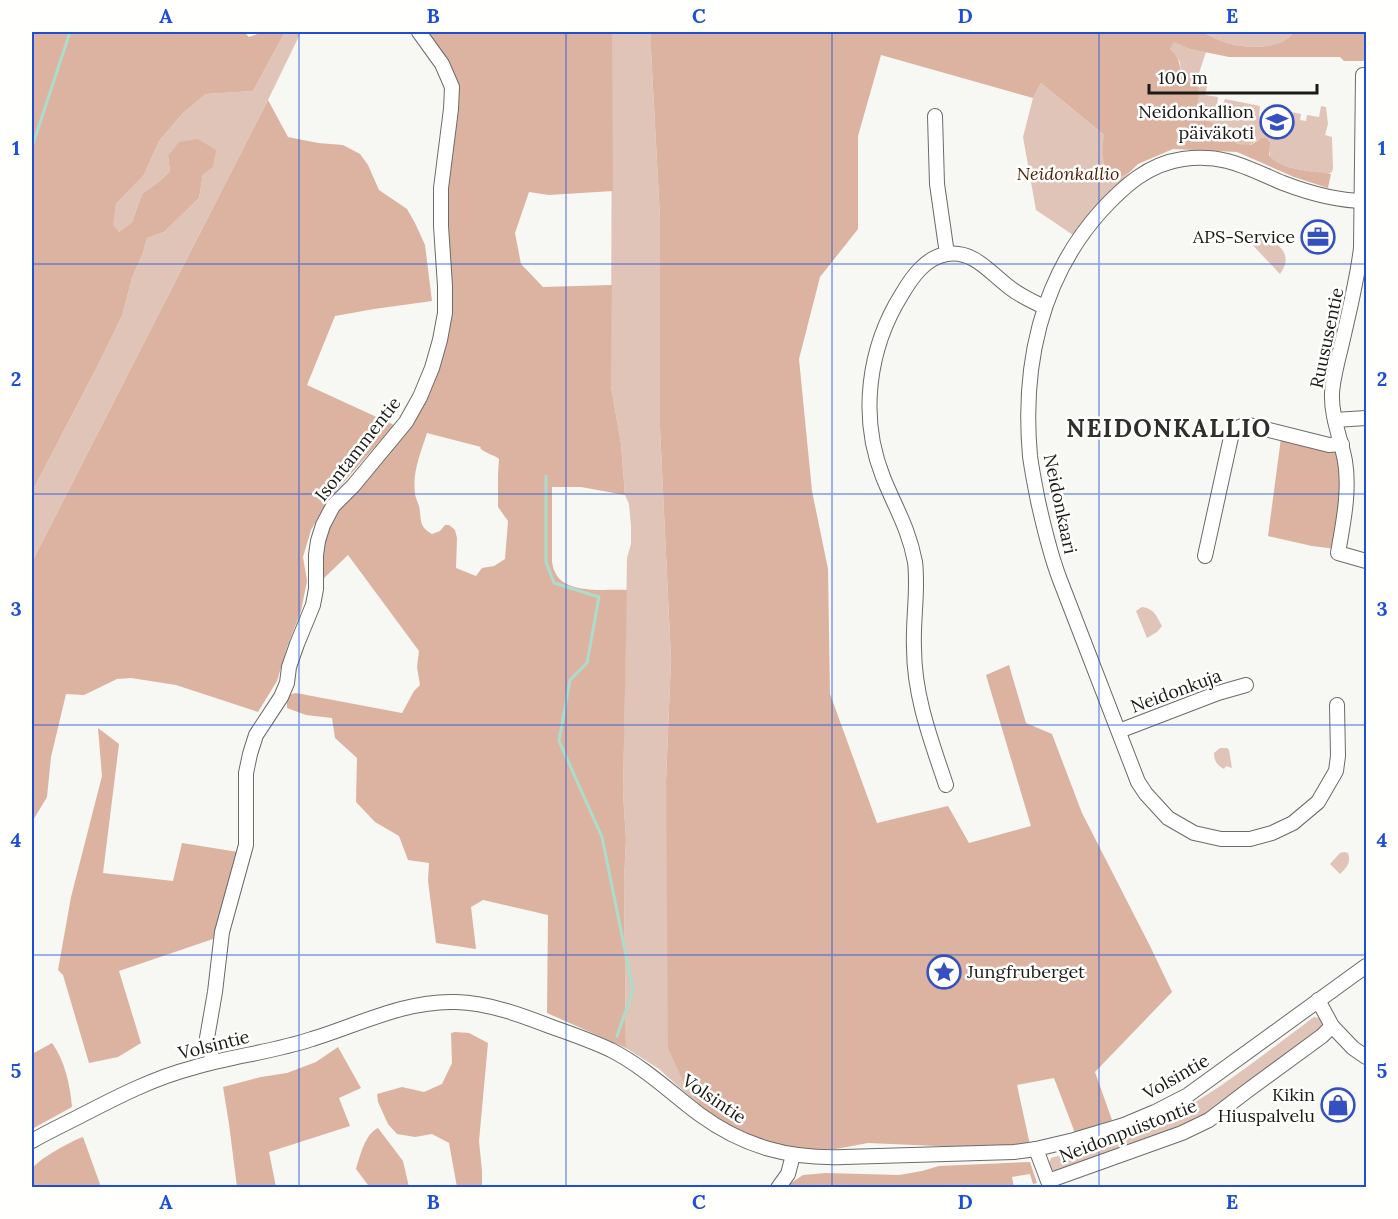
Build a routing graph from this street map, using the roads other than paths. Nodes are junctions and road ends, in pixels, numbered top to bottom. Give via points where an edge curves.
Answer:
1 (419, 32) edge
2 (1363, 75) dead end
3 (935, 116) dead end
4 (1364, 201) edge
5 (947, 254) junction
6 (1044, 307) junction
7 (1366, 418) edge
8 (1335, 420) junction
9 (1342, 444) junction
10 (1205, 556) dead end
11 (1366, 561) edge
12 (1246, 685) dead end
13 (1337, 705) dead end
14 (1119, 731) junction
15 (946, 785) dead end
16 (1366, 966) edge
17 (1318, 1000) junction
18 (1332, 1026) junction
19 (1366, 1057) edge
20 (213, 1062) junction
21 (32, 1141) edge
22 (1036, 1149) junction
23 (793, 1155) junction
24 (778, 1188) edge

1 - 20 street, Isontammentie via 442,64 452,87 441,188 445,313 440,340 420,397 406,422 333,506 323,525 315,555 313,604 281,697 256,735 246,773 246,845 222,932 207,1038
2 - 4 street, Ruususentie
3 - 5 street via 937,184
4 - 6 street, Neidonkaari via 1320,195 1226,160 1183,159 1167,163 1123,187 1091,223 1059,272
4 - 8 street, Ruususentie via 1358,277 1332,389
5 - 6 street via 974,259 1015,292
5 - 15 street via 934,257 921,267 890,313 874,363 869,401 875,452 904,522 916,564 916,683
6 - 14 street, Neidonkaari via 1029,380 1030,458 1059,580
7 - 8 street
8 - 9 street, Ruususentie
9 - 10 street via 1329,445 1249,425 1236,429
9 - 11 street, Ruususentie via 1346,484 1338,553
12 - 14 street, Neidonkuja
13 - 14 street, Neidonkaari via 1336,771 1318,802 1293,823 1250,839 1221,839 1194,833 1168,818 1138,782
16 - 17 street, Volsintie
17 - 18 street
17 - 22 street, Volsintie via 1180,1099 1124,1125
18 - 19 street
18 - 22 street, Neidonpuistontie via 1209,1120 1182,1133 1048,1181
20 - 21 street, Volsintie via 144,1085
20 - 23 street, Volsintie via 311,1040 431,1002 478,1004 535,1020 611,1051 637,1065 713,1124 754,1145
22 - 23 street, Volsintie via 836,1158
23 - 24 street via 788,1174

